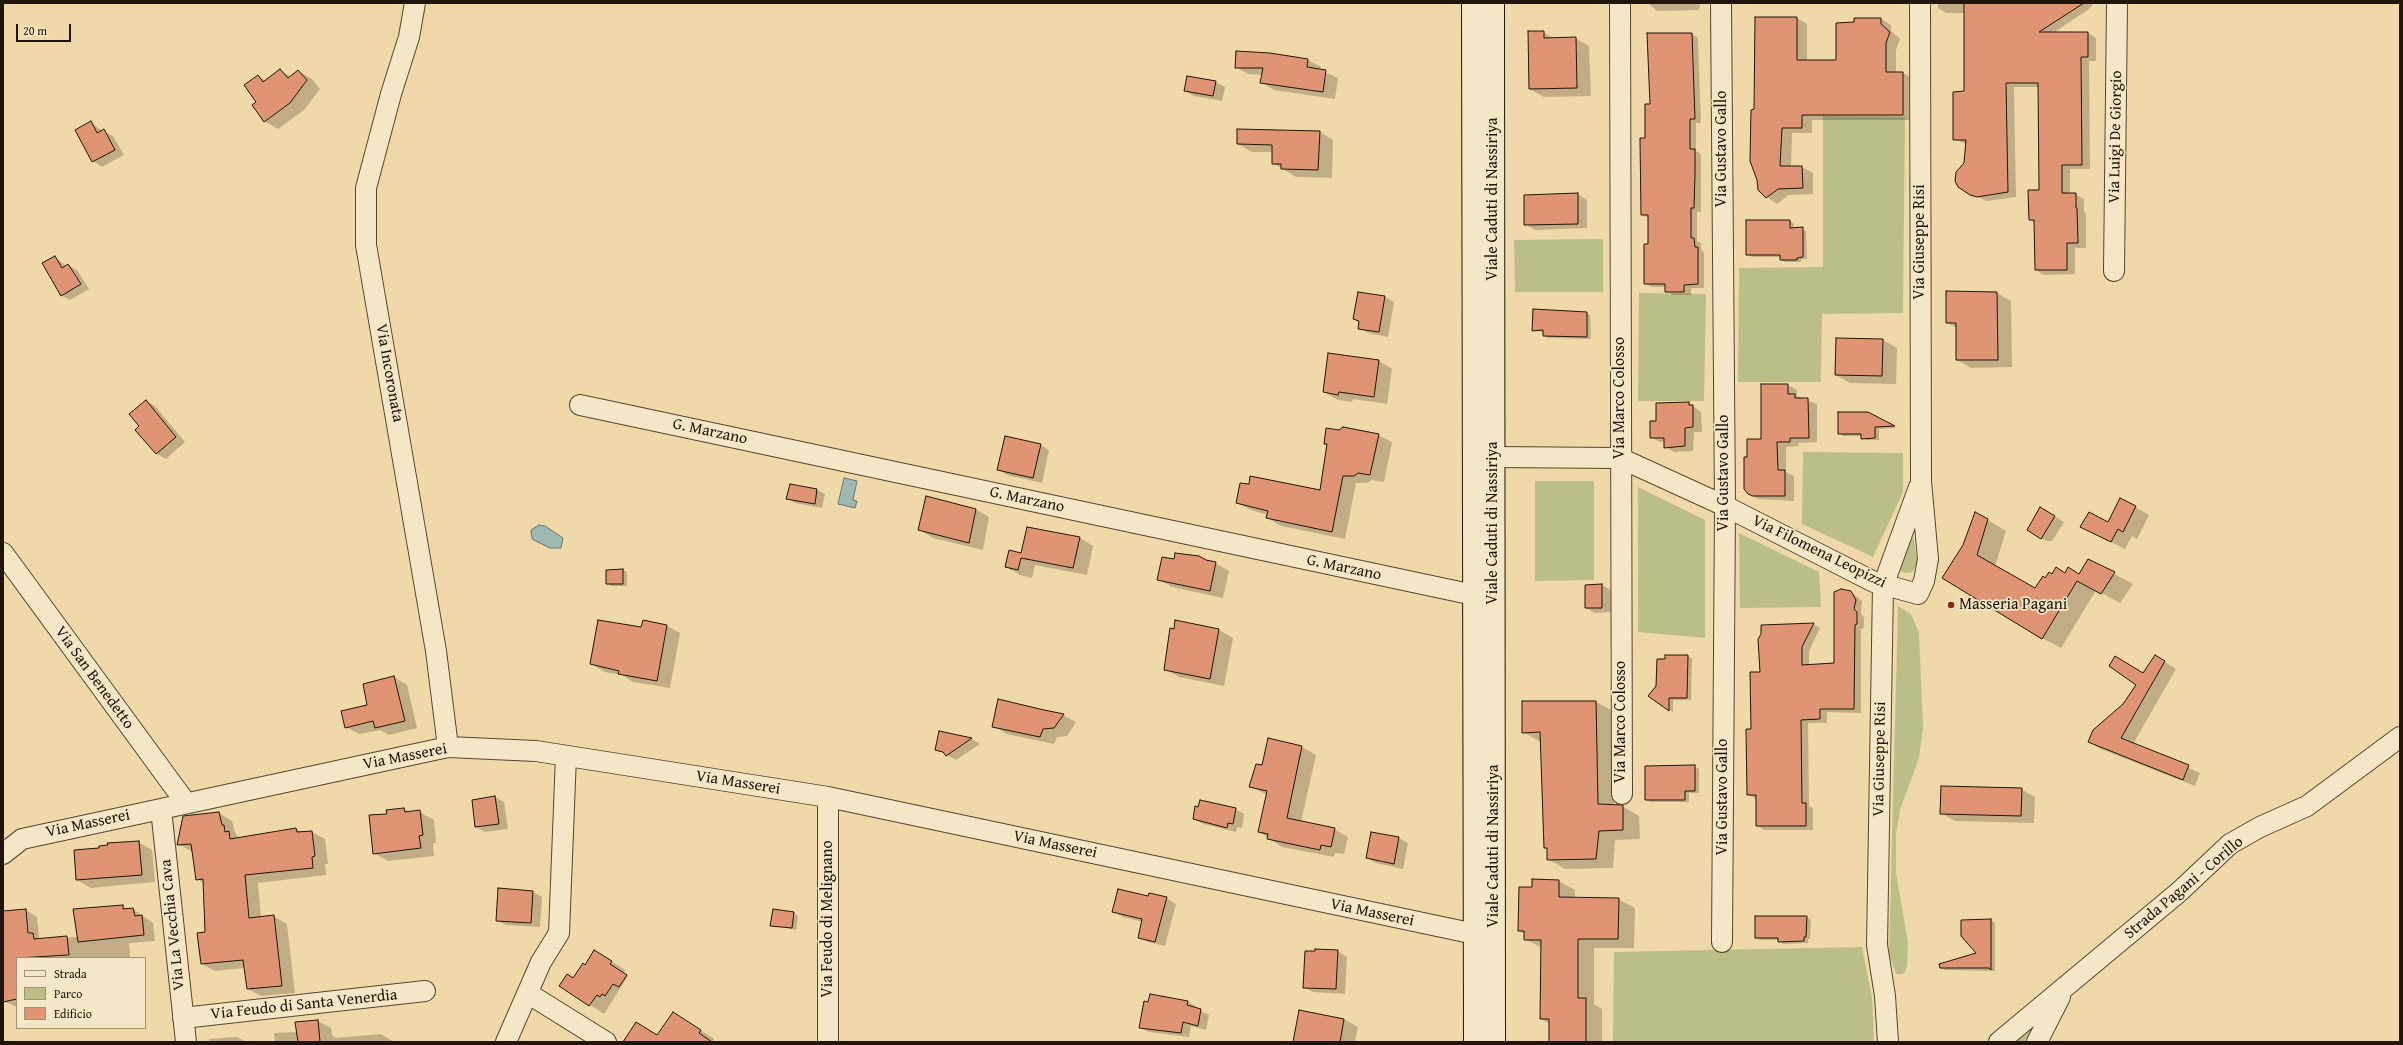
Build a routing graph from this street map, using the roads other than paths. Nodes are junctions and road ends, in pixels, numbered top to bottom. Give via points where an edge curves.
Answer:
1 (415, 3) edge
2 (1473, 3) edge
3 (1493, 3) edge
4 (1620, 3) edge
5 (1721, 3) edge
6 (1920, 3) edge
7 (2117, 3) edge
8 (2114, 271) dead end
9 (580, 405) dead end
10 (1493, 457) junction
11 (1620, 458) junction
12 (1921, 481) junction
13 (1725, 506) junction
14 (3, 553) edge
15 (1883, 586) junction
16 (1918, 594) joint
17 (1474, 595) junction
18 (2400, 737) edge
19 (448, 747) junction
20 (566, 756) junction
21 (1622, 794) dead end
22 (828, 797) junction
23 (186, 803) junction
24 (161, 809) junction
25 (3, 854) edge
26 (1475, 934) junction
27 (1722, 942) dead end
28 (2064, 990) junction
29 (425, 991) dead end
30 (529, 994) junction
31 (183, 1018) junction
32 (186, 1042) edge
33 (506, 1042) edge
34 (606, 1042) edge
35 (828, 1042) edge
36 (1475, 1042) edge
37 (1494, 1042) edge
38 (1888, 1042) edge
39 (2000, 1042) edge
40 (2037, 1042) edge

1 - 19 street, Via Incoronata via 409,37 366,188 366,245 436,651
2 - 17 main road, Viale Caduti di Nassiriya
3 - 10 main road, Viale Caduti di Nassiriya
4 - 11 street, Via Marco Colosso
5 - 13 street, Via Gustavo Gallo
6 - 12 street, Via Giuseppe Risi
7 - 8 street, Via Luigi De Giorgio
9 - 17 street, G. Marzano
10 - 11 street, Via Filomena Leopizzi
10 - 37 main road, Viale Caduti di Nassiriya
11 - 13 street, Via Filomena Leopizzi
11 - 21 street, Via Marco Colosso
12 - 15 street, Via Giuseppe Risi
12 - 16 street, Via Giuseppe Risi via 1928,558 1924,581
13 - 15 street, Via Filomena Leopizzi
13 - 27 street, Via Gustavo Gallo
14 - 23 street, Via San Benedetto
15 - 16 street, Via Filomena Leopizzi
15 - 38 street, Via Giuseppe Risi via 1877,945 1885,996
17 - 26 main road, Viale Caduti di Nassiriya
18 - 28 street, Strada Pagani - Corillo via 2307,806 2230,844 2179,892
19 - 20 street, Via Masserei via 536,751
19 - 23 street, Via Masserei
20 - 22 street, Via Masserei
20 - 30 street via 560,933 542,962
22 - 26 street, Via Masserei
22 - 35 street, Via Feudo di Melignano
23 - 24 street, Via Masserei
24 - 25 street, Via Masserei via 22,839
24 - 31 street, Via La Vecchia Cava
26 - 36 main road, Viale Caduti di Nassiriya
28 - 39 street, Strada Pagani - Corillo
28 - 40 street
29 - 31 street, Via Feudo di Santa Venerdia
30 - 33 street
30 - 34 street
31 - 32 street, Via La Vecchia Cava

